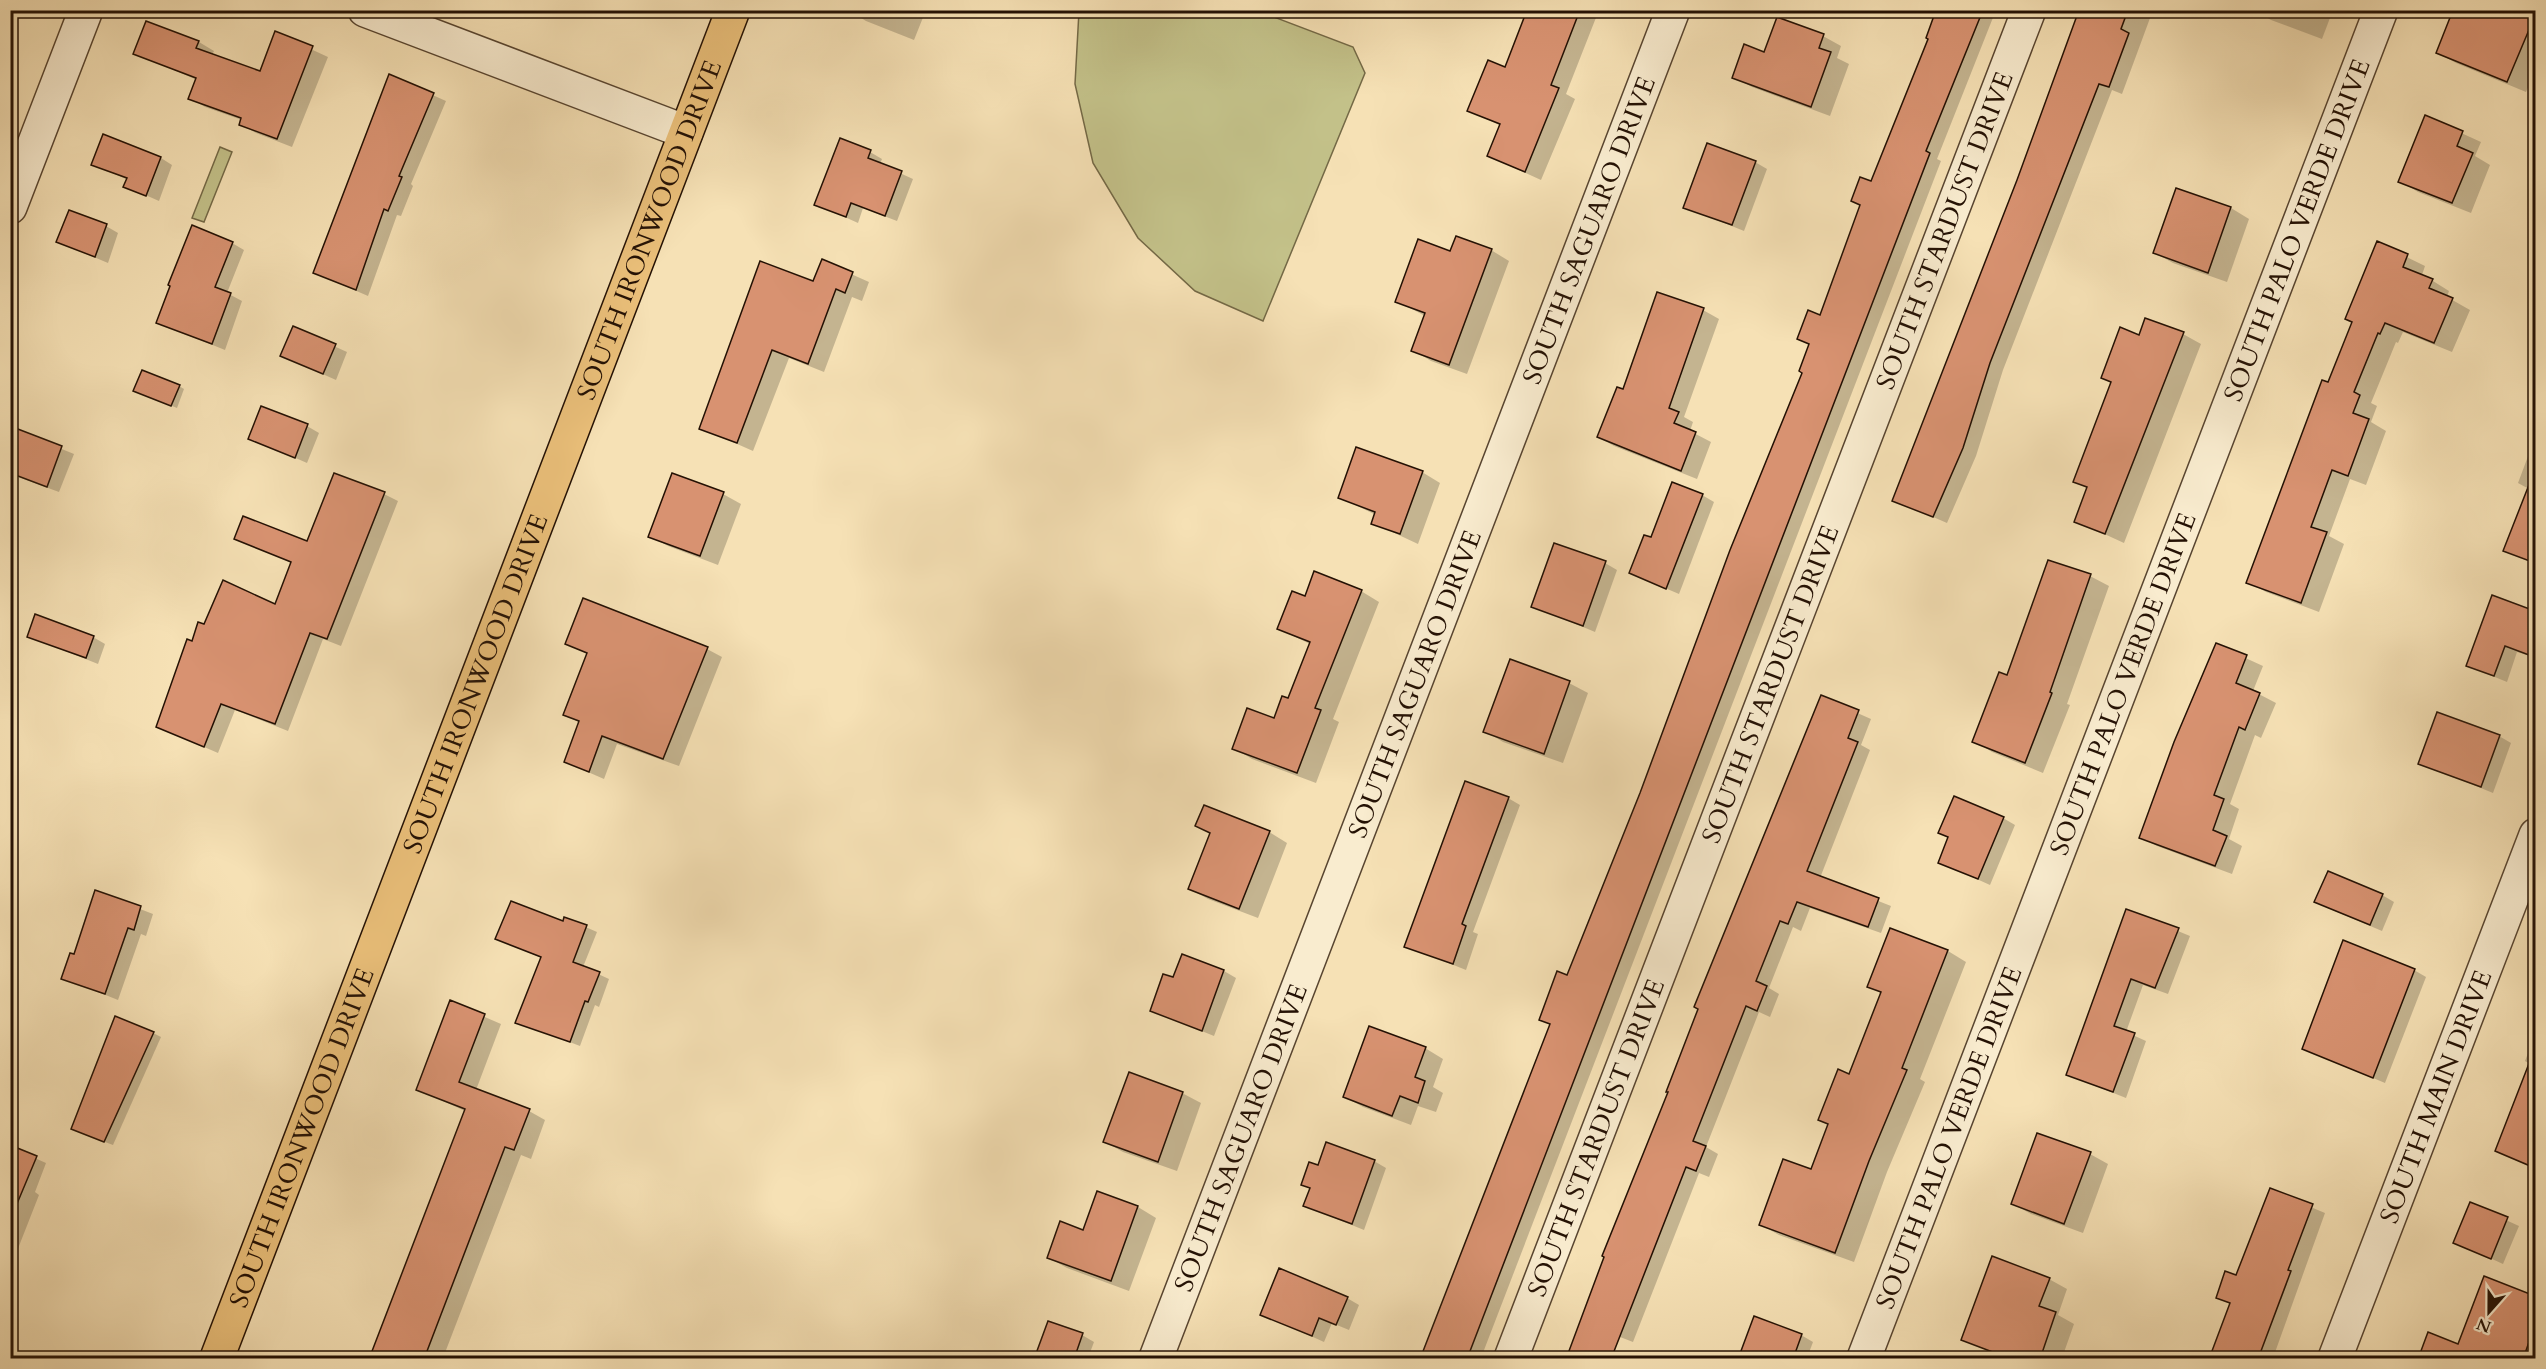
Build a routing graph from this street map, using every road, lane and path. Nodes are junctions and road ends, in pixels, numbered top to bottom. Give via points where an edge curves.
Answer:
1 (86, 10) edge
2 (365, 10) edge
3 (733, 10) edge
4 (1673, 10) edge
5 (2029, 10) edge
6 (2381, 10) edge
7 (686, 132) junction
8 (10, 207) edge
9 (2535, 835) edge
10 (217, 1359) edge
11 (1156, 1359) edge
12 (1511, 1359) edge
13 (1864, 1359) edge
14 (2335, 1359) edge

1 - 8 street
2 - 7 street
3 - 7 main road, SOUTH IRONWOOD DRIVE
4 - 11 street, SOUTH SAGUARO DRIVE
5 - 12 street, SOUTH STARDUST DRIVE
6 - 13 street, SOUTH PALO VERDE DRIVE
7 - 10 main road, SOUTH IRONWOOD DRIVE
9 - 14 street, SOUTH MAIN DRIVE

